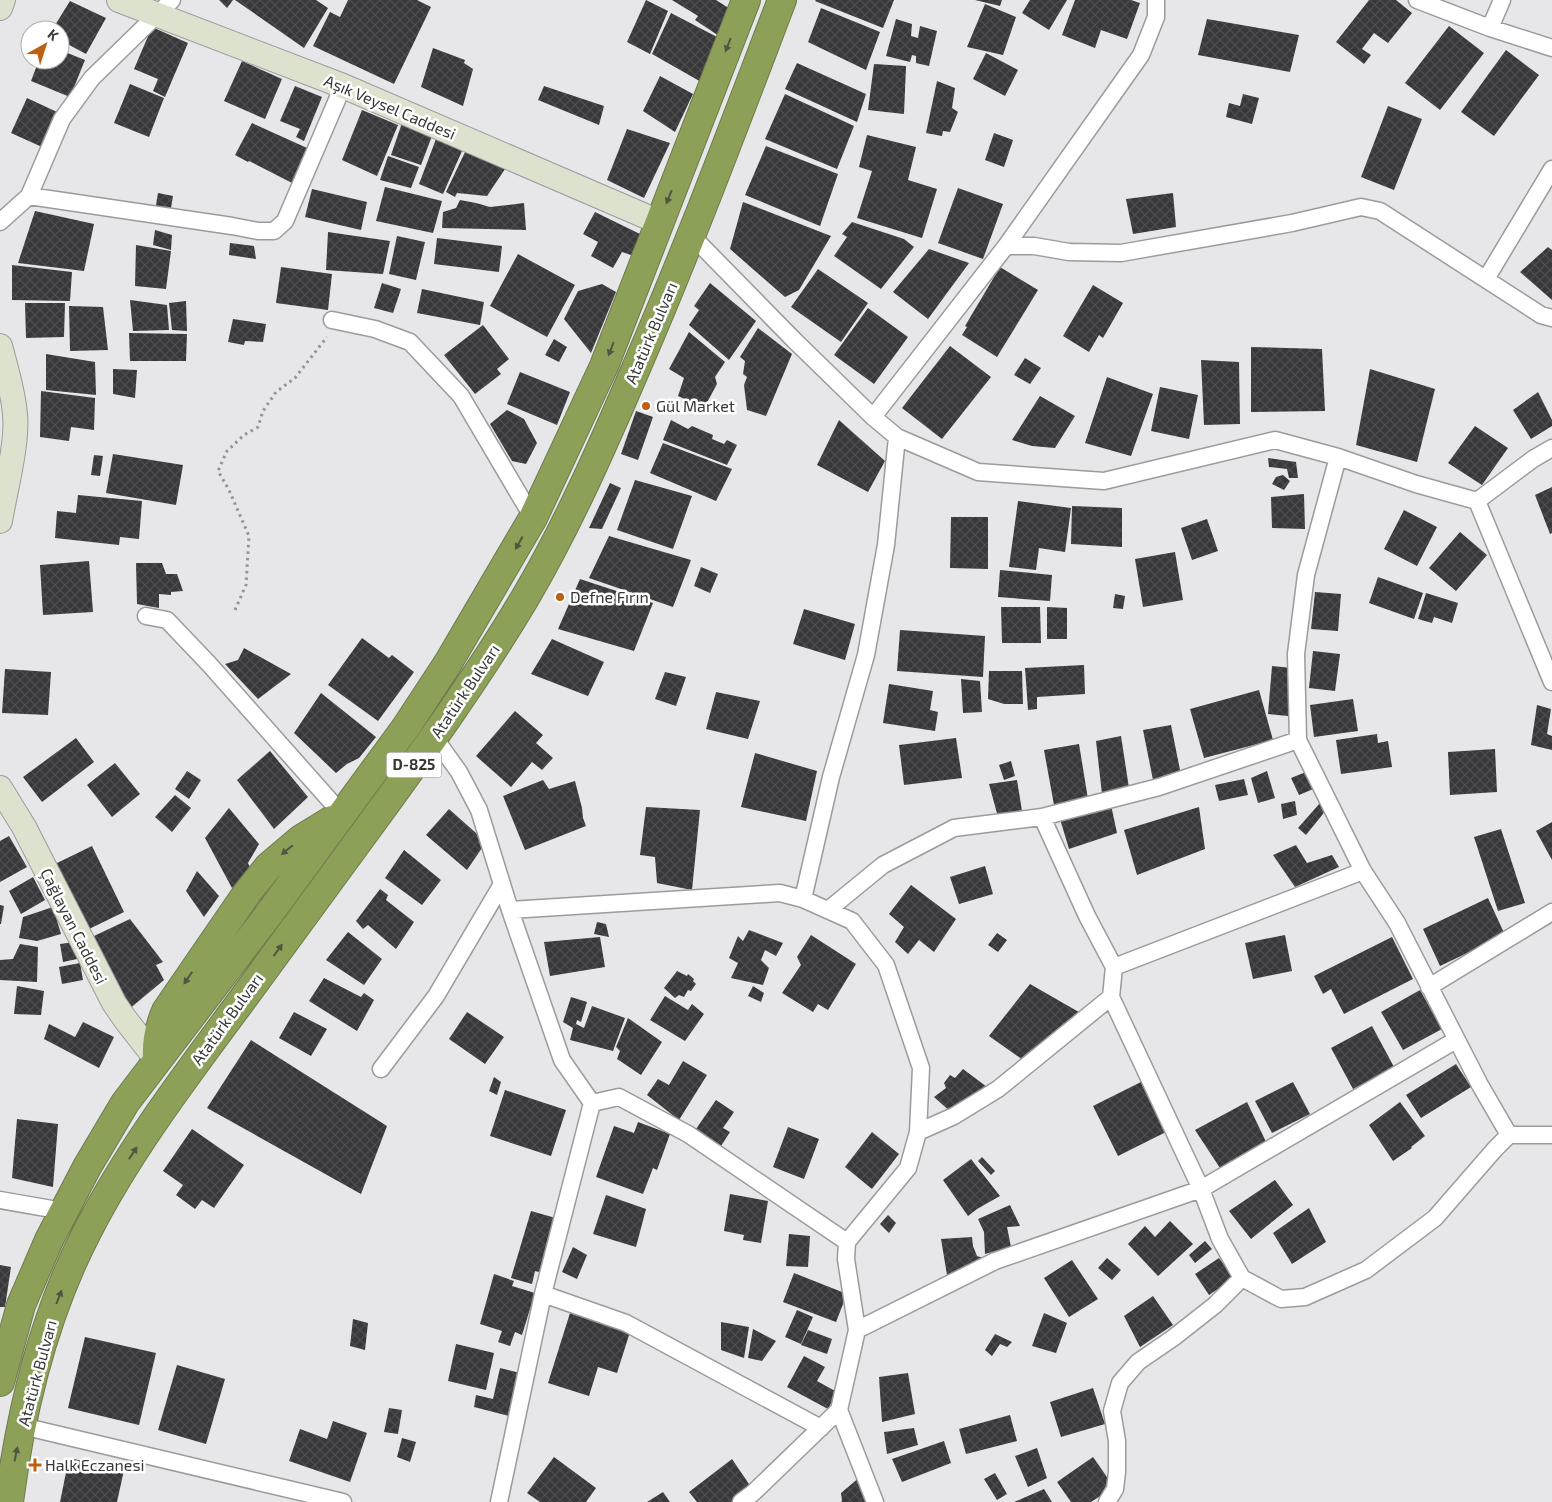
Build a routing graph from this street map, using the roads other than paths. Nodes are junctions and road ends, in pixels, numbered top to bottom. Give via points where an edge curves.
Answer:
1 (3, 0) edge
2 (119, 0) edge
3 (746, 0) edge
4 (782, 0) edge
5 (1144, 0) edge
6 (1156, 0) edge
7 (1417, 0) edge
8 (1502, 0) edge
9 (0, 8) edge
10 (164, 8) edge
11 (1156, 17) junction
12 (1490, 28) junction
13 (1552, 48) edge
14 (343, 86) junction
15 (1552, 169) edge
16 (30, 196) junction
17 (0, 222) edge
18 (659, 222) junction
19 (691, 235) junction
20 (1006, 246) junction
21 (1486, 279) junction
22 (1552, 318) edge
23 (332, 327) road end
24 (0, 346) edge
25 (874, 417) junction
26 (897, 437) junction
27 (1552, 448) edge
28 (1338, 457) junction
29 (547, 489) junction
30 (3, 490) edge
31 (1477, 501) junction
32 (577, 503) junction
33 (532, 518) junction
34 (0, 521) edge
35 (146, 616) dead end
36 (1552, 682) edge
37 (434, 737) junction
38 (1298, 740) junction
39 (0, 788) edge
40 (342, 814) junction
41 (1042, 817) junction
42 (1363, 871) junction
43 (502, 884) junction
44 (803, 899) junction
45 (510, 910) junction
46 (828, 910) junction
47 (1552, 912) edge
48 (1114, 967) junction
49 (1429, 987) junction
50 (1111, 997) junction
51 (1456, 1040) junction
52 (156, 1060) junction
53 (381, 1069) dead end
54 (592, 1102) junction
55 (918, 1132) junction
56 (1510, 1135) junction
57 (1552, 1135) edge
58 (1202, 1189) junction
59 (0, 1200) edge
60 (63, 1211) junction
61 (847, 1242) junction
62 (1242, 1278) junction
63 (543, 1294) junction
64 (856, 1330) junction
65 (0, 1382) edge
66 (840, 1410) junction
67 (11, 1428) edge
68 (821, 1428) junction
69 (10, 1502) edge
70 (344, 1502) edge
71 (499, 1502) edge
72 (741, 1502) edge
73 (875, 1502) edge
74 (1107, 1502) edge

1 - 9 street
2 - 10 street, Aşık Veysel Caddesi
3 -> 18 highway, Atatürk Bulvarı / D-825
4 - 19 highway, Atatürk Bulvarı / D-825
5 - 11 street
6 - 11 street
7 - 12 street
8 - 12 street
10 - 14 street, Aşık Veysel Caddesi
10 - 16 street via 92,78 62,120
11 - 20 street via 1141,55
12 - 13 street
14 - 16 street via 285,221 274,231
14 - 18 street, Aşık Veysel Caddesi
15 - 21 street
16 - 17 street
18 -> 29 highway, Atatürk Bulvarı / D-825 via 604,366
19 - 25 street
19 - 32 highway, Atatürk Bulvarı / D-825
20 - 21 street via 1121,253 1292,223 1361,207 1380,211
20 - 25 street
21 - 22 street via 1540,314
23 - 33 street via 375,329 410,342 461,396
24 - 30 street via 15,416 13,445
25 - 26 street
26 - 28 street via 978,472 1104,481 1275,440
26 - 44 street via 886,545 866,655 831,777
27 - 31 street
28 - 31 street
28 - 38 street via 1306,575 1296,654
29 - 32 highway
29 - 33 highway, Atatürk Bulvarı / D-825
30 - 34 street
31 - 36 street
32 - 37 highway, Atatürk Bulvarı / D-825 via 524,599
33 -> 40 highway, Atatürk Bulvarı / D-825 via 428,694
35 - 40 street via 167,620
37 - 43 street via 480,810
67 -> 37 highway, Atatürk Bulvarı / D-825 via 31,1382 68,1273 123,1168 174,1092
38 - 41 street via 1159,787
38 - 42 street
39 - 52 street, Çağlayan Caddesi via 24,827 114,1002
40 -> 52 highway, Atatürk Bulvarı / D-825
41 - 46 street via 954,828 883,865
41 - 48 street
42 - 48 street
42 - 49 street via 1397,923
43 - 45 street
43 - 53 street via 436,996
44 - 45 street via 780,894
44 - 46 street
45 - 54 street via 562,1060
46 - 55 street via 852,921 886,965 921,1068
47 - 49 street
48 - 50 street
49 - 51 street
50 - 55 street via 998,1088 954,1116
50 - 58 street
51 - 56 street
51 - 58 street
52 - 60 highway, Atatürk Bulvarı / D-825 via 125,1103
54 - 61 street via 619,1097 680,1129
54 - 63 street
55 - 61 street via 908,1168
56 - 57 street
56 - 62 street via 1435,1218 1366,1270 1305,1297 1281,1299
58 - 62 street via 1220,1239
58 - 64 street via 995,1261
59 - 60 street
60 - 65 highway, Atatürk Bulvarı / D-825 via 22,1305
61 - 64 street via 846,1259
62 - 74 street via 1215,1305 1138,1362 1120,1383 1112,1411 1117,1441 1117,1472 1115,1490
63 - 68 street via 626,1322
63 - 71 street
64 - 66 street
66 - 68 street
66 - 73 street
69 -> 67 highway, Atatürk Bulvarı / D-825
67 - 70 street
68 - 72 street

